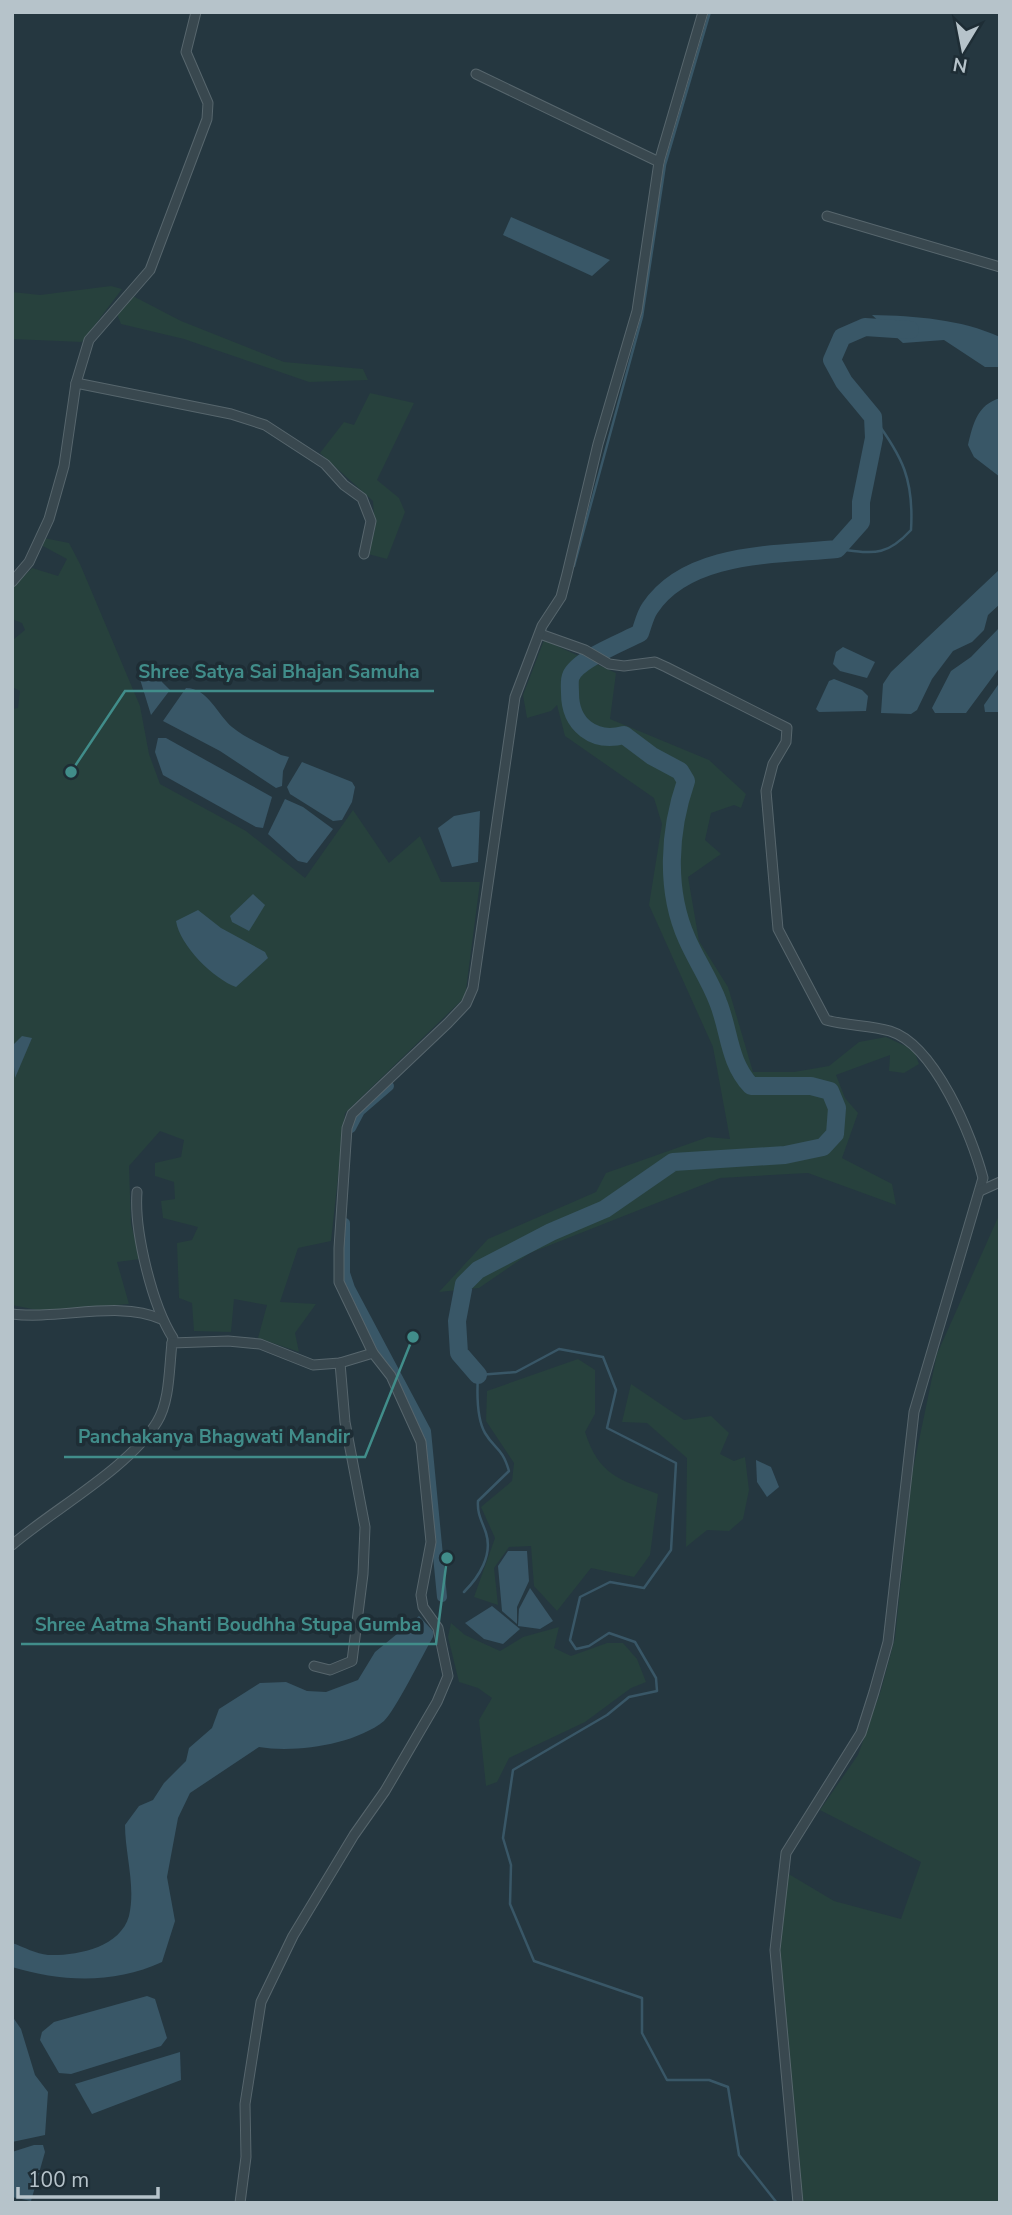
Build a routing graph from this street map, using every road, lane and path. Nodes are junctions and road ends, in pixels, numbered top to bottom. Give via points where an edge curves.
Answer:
1 (195, 12) edge
2 (703, 12) edge
3 (477, 74) dead end
4 (659, 162) junction
5 (827, 216) dead end
6 (1000, 267) edge
7 (76, 383) junction
8 (364, 554) dead end
9 (12, 582) edge
10 (540, 634) junction
11 (1000, 1182) edge
12 (980, 1191) junction
13 (136, 1192) dead end
14 (12, 1314) edge
15 (161, 1319) junction
16 (172, 1343) junction
17 (373, 1353) junction
18 (340, 1363) junction
19 (12, 1545) edge
20 (314, 1666) dead end
21 (240, 2203) edge
22 (798, 2203) edge

1 - 7 street via 186,52 208,103 207,119 150,270 89,340
2 - 4 street
3 - 4 street
4 - 10 street via 637,311 598,444 561,597
5 - 6 street
7 - 8 street via 265,425 325,464 362,498 371,521
7 - 9 street via 64,466 49,519 29,562
10 - 12 street via 585,650 601,661 624,666 654,662 788,728 766,791 778,929 826,1020 891,1031 915,1046 973,1142 983,1178
10 - 17 street via 515,696 473,988 466,1004 448,1023 361,1102 347,1128 339,1282
11 - 12 street
12 - 22 street via 914,1412 888,1642 874,1692 861,1732 786,1853 775,1950
13 - 15 street via 135,1216
14 - 15 street via 142,1310
15 - 16 street
16 - 18 street via 260,1344 313,1366
16 - 19 street via 157,1422 131,1452
17 - 18 street
17 - 21 street via 391,1376 421,1442 430,1542 421,1595 423,1607 438,1628 448,1675 385,1791 293,1936 261,2002 245,2104 246,2157
18 - 20 street via 345,1422 365,1527 363,1574 352,1661 330,1670

